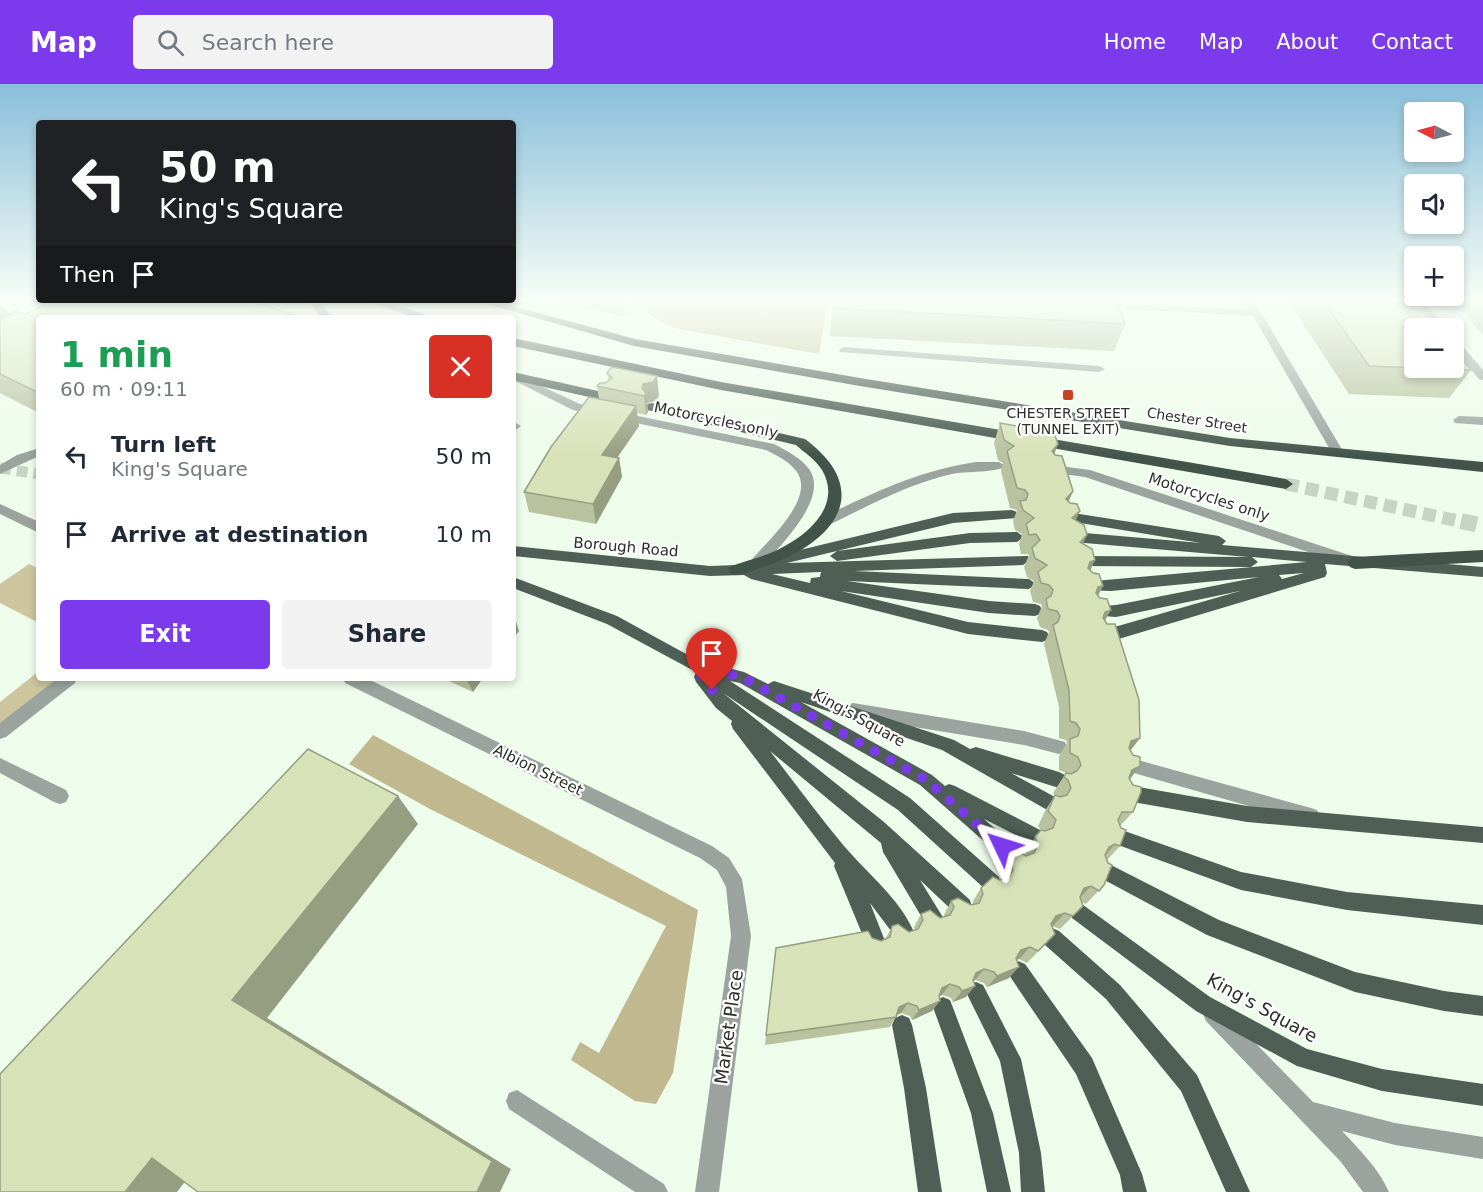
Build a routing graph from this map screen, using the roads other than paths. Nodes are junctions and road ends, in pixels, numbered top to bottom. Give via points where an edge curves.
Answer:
1 (568, 354) edge
2 (700, 354) edge
3 (894, 354) edge
4 (1279, 354) edge
5 (1464, 355) edge
6 (1099, 369) dead end
7 (516, 377) edge
8 (516, 377) edge
9 (1483, 377) edge
10 (607, 397) edge
11 (652, 407) dead end
12 (1459, 420) dead end
13 (1483, 421) edge
14 (36, 453) edge
15 (1338, 453) junction
16 (999, 466) dead end
17 (1483, 467) edge
18 (1052, 469) edge
19 (0, 470) edge
20 (1286, 484) tunnel mouth
21 (0, 509) edge
22 (1012, 515) dead end
23 (1067, 518) edge
24 (824, 522) junction
25 (36, 527) edge
26 (1017, 537) dead end
27 (1073, 537) edge
28 (516, 551) edge
29 (1483, 556) edge
30 (1023, 560) dead end
31 (1080, 561) edge
32 (758, 562) junction
33 (1355, 563) junction
34 (736, 570) junction
35 (1483, 572) edge
36 (516, 583) edge
37 (1029, 584) dead end
38 (1088, 586) edge
39 (1035, 610) dead end
40 (1095, 611) edge
41 (1042, 636) dead end
42 (1102, 636) edge
43 (693, 665) junction
44 (744, 678) junction
45 (65, 681) edge
46 (357, 681) edge
47 (722, 703) junction
48 (844, 709) junction
49 (0, 732) edge
50 (948, 746) junction
51 (1059, 747) dead end
52 (1127, 764) edge
53 (0, 765) edge
54 (926, 780) junction
55 (1059, 780) dead end
56 (1127, 793) edge
57 (60, 796) dead end
58 (1048, 803) dead end
59 (1334, 822) junction
60 (878, 828) junction
61 (1483, 835) edge
62 (1034, 836) edge
63 (1116, 836) edge
64 (837, 851) junction
65 (1017, 859) edge
66 (723, 864) joint
67 (1103, 870) edge
68 (992, 883) edge
69 (963, 907) edge
70 (1079, 911) edge
71 (1483, 915) edge
72 (934, 919) edge
73 (904, 932) edge
74 (1052, 938) edge
75 (875, 941) edge
76 (1018, 971) edge
77 (976, 992) edge
78 (1203, 1004) junction
79 (943, 1006) edge
80 (1483, 1006) edge
81 (902, 1025) edge
82 (1483, 1095) edge
83 (517, 1101) dead end
84 (1304, 1110) junction
85 (1483, 1148) edge
86 (656, 1192) edge
87 (707, 1192) edge
88 (930, 1192) edge
89 (999, 1192) edge
90 (1033, 1192) edge
91 (1135, 1192) edge
92 (1238, 1192) edge
93 (1377, 1192) edge

1 - 20 highway via 721,386
2 - 15 highway, Chester Street via 1230,442
3 - 6 street
4 - 15 street
5 - 9 street
7 - 10 highway
8 - 32 street, Motorcycles only via 577,407 770,447 793,459 806,476 807,500
11 - 24 highway via 777,435 818,453 835,481 836,498
12 - 13 street
14 - 19 street
15 - 17 highway, Chester Street
16 - 24 street via 947,471
18 - 33 street, Motorcycles only via 1086,473
21 - 25 street
22 - 34 main road via 953,518
23 - 33 main road
24 - 32 highway via 815,534 789,550
26 - 34 main road via 970,538
27 - 33 main road
28 - 34 main road, Borough Road via 645,566
29 - 33 highway
30 - 34 main road
31 - 33 main road
32 - 34 highway
33 - 35 main road
33 - 38 main road
33 - 40 main road via 1116,611
33 - 42 main road
34 - 37 main road
34 - 39 main road via 989,607
34 - 41 main road via 937,621
36 - 43 main road, King's Square via 612,620
43 - 44 main road, King's Square
43 - 47 main road, King's Square
43 - 68 main road via 904,804
44 - 48 main road
44 - 54 main road, King's Square
45 - 49 street
46 - 66 street, Albion Street via 706,852
47 - 60 main road, King's Square
47 - 64 main road
48 - 50 main road
48 - 51 street
50 - 55 main road
50 - 58 main road
52 - 59 street
53 - 57 street
54 - 62 main road
54 - 65 main road, King's Square
56 - 59 main road via 1247,814
59 - 61 main road
60 - 69 main road, King's Square
60 - 72 main road
63 - 71 main road via 1241,880 1347,901
64 - 73 main road
64 - 75 main road
66 - 87 street, Market Place via 735,885 741,936
67 - 80 main road via 1214,928 1355,982
70 - 78 main road, King's Square
74 - 92 main road via 1113,992 1189,1083
76 - 91 main road via 1084,1066 1131,1174
77 - 90 main road via 1010,1059 1030,1153
78 - 82 main road, King's Square via 1304,1059 1382,1080
78 - 84 street
79 - 89 main road via 982,1113
81 - 88 main road
83 - 86 street
84 - 85 street via 1395,1134
84 - 93 street via 1349,1154

